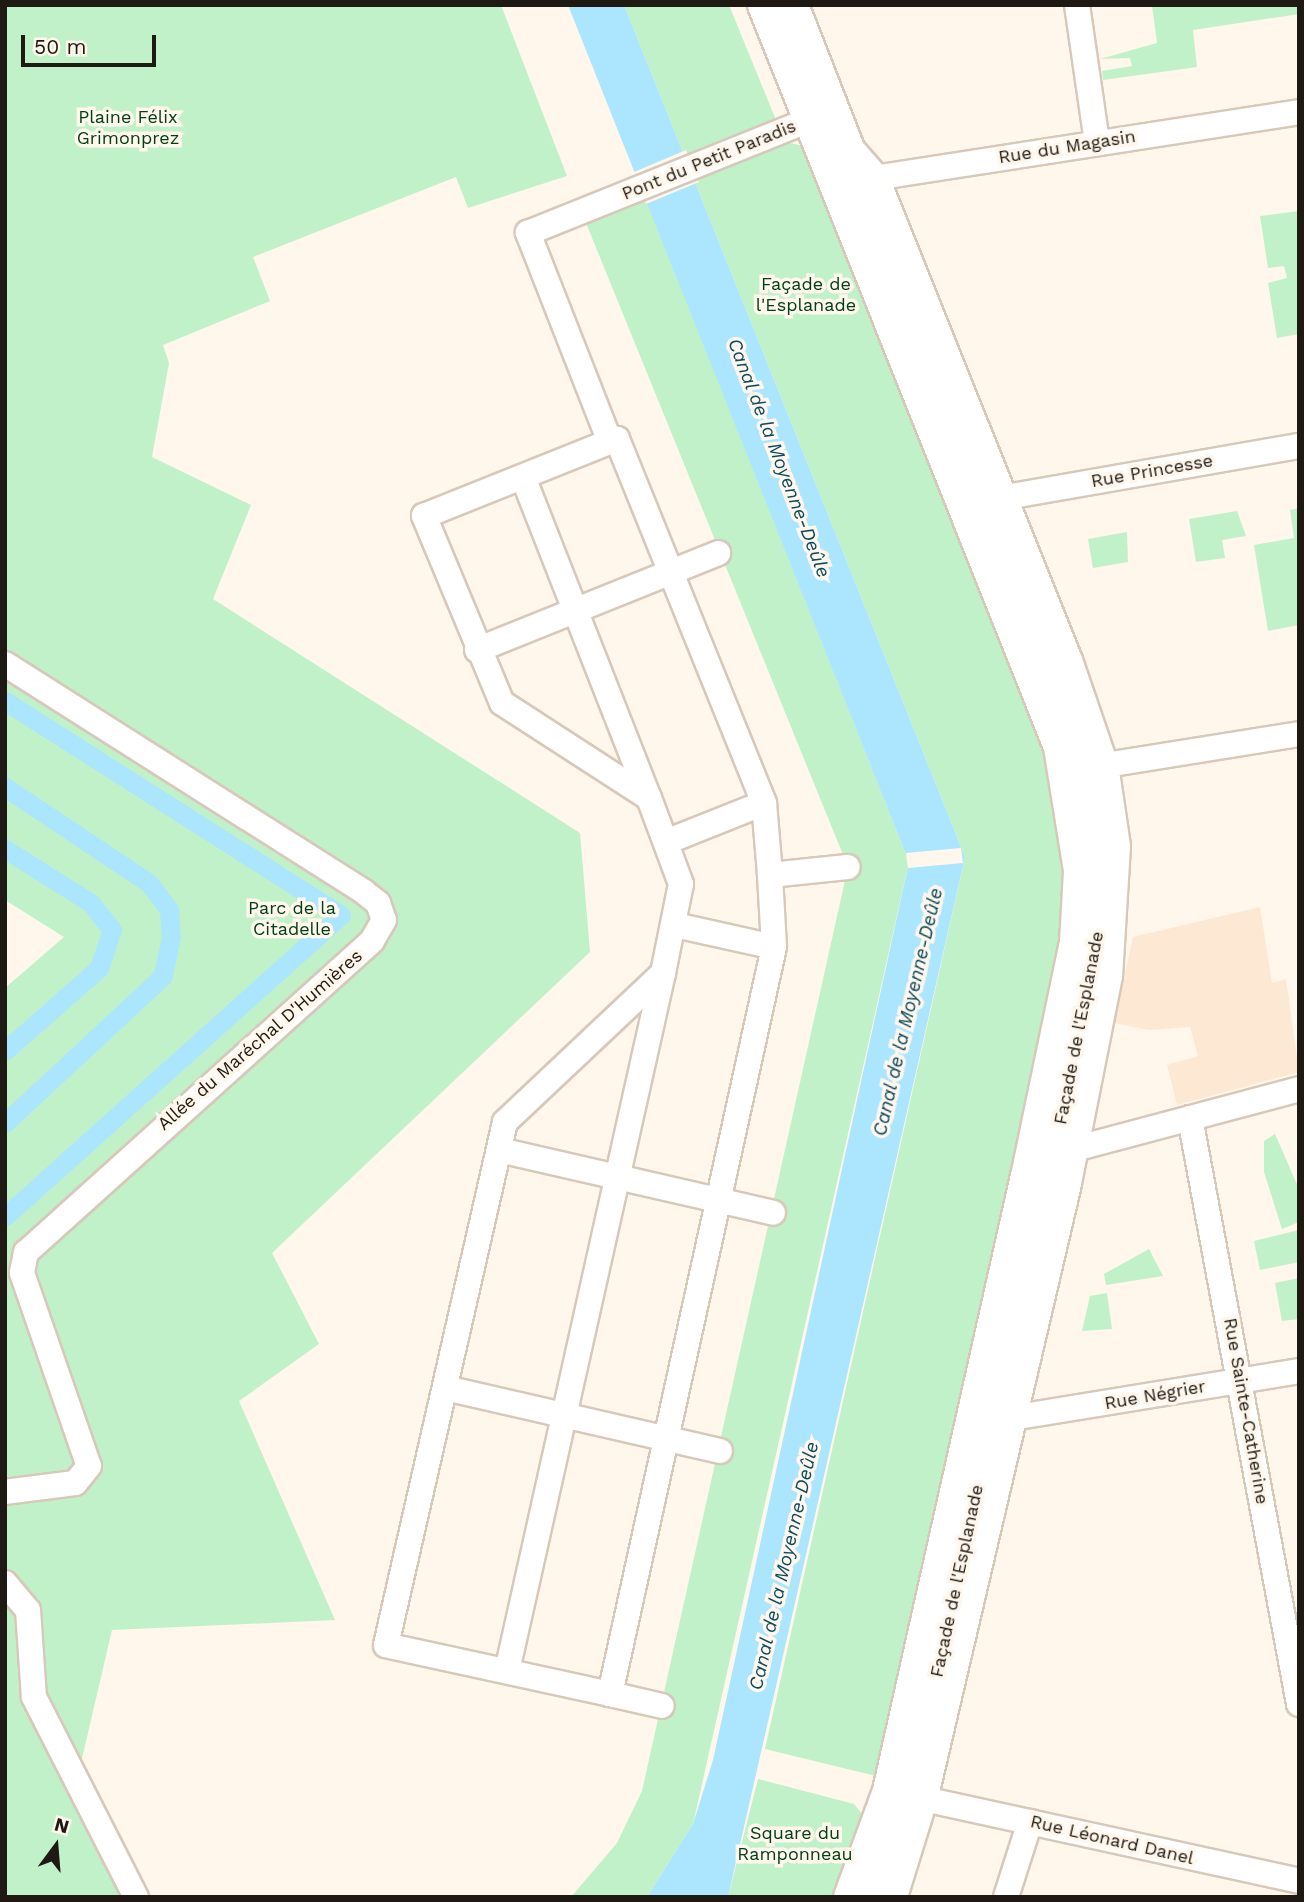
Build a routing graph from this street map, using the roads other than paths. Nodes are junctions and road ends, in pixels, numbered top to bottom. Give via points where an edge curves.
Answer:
1 (763, 5) edge
2 (793, 5) edge
3 (1077, 5) edge
4 (1299, 112) edge
5 (821, 115) junction
6 (1097, 142) junction
7 (857, 182) junction
8 (610, 442) junction
9 (1299, 446) edge
10 (523, 477) junction
11 (1006, 496) junction
12 (718, 553) dead end
13 (671, 573) junction
14 (575, 611) junction
15 (477, 650) junction
16 (5, 664) edge
17 (1299, 734) edge
18 (1107, 765) junction
19 (649, 798) junction
20 (764, 803) junction
21 (666, 842) junction
22 (848, 867) dead end
23 (770, 875) junction
24 (675, 925) junction
25 (774, 947) junction
26 (663, 974) junction
27 (1299, 1089) edge
28 (1190, 1118) junction
29 (499, 1150) junction
30 (1053, 1154) junction
31 (619, 1177) junction
32 (719, 1200) junction
33 (773, 1213) dead end
34 (1299, 1371) edge
35 (1240, 1381) junction
36 (445, 1388) junction
37 (565, 1416) junction
38 (1012, 1418) junction
39 (667, 1439) junction
40 (720, 1451) dead end
41 (5, 1492) edge
42 (5, 1583) edge
43 (507, 1671) junction
44 (610, 1694) junction
45 (1299, 1704) edge
46 (662, 1706) dead end
47 (908, 1796) junction
48 (1030, 1822) junction
49 (1299, 1881) edge
50 (136, 1897) edge
51 (849, 1897) edge
52 (873, 1897) edge
53 (895, 1897) edge
54 (1006, 1897) edge

1 - 5 main road, Façade de l'Esplanade
2 - 5 main road, Façade de l'Esplanade
3 - 6 street
4 - 6 street, Rue du Magasin
5 - 7 main road, Façade de l'Esplanade
5 - 7 main road, Façade de l'Esplanade via 843,138
5 - 8 street, Pont du Petit Paradis via 528,233
6 - 7 street, Rue du Magasin
7 - 11 street, Façade de l'Esplanade
7 - 30 main road, Façade de l'Esplanade via 1069,713 1092,787 1100,862 1099,937
8 - 10 street
8 - 13 street via 617,439
9 - 11 street, Rue Princesse
10 - 14 street
10 - 15 street via 424,516
11 - 18 street, Façade de l'Esplanade
12 - 13 street
13 - 14 street
13 - 20 street
14 - 15 street
14 - 19 street
15 - 19 street via 502,703
16 - 41 street, Allée du Maréchal D'Humières via 372,897 384,920 372,941 26,1252 22,1273 89,1466 75,1483
17 - 18 street
18 - 30 street, Façade de l'Esplanade via 1118,846 1118,919
19 - 21 street
20 - 21 street
20 - 23 street
21 - 24 street via 681,884
22 - 23 street
23 - 25 street
24 - 25 street
24 - 26 street
25 - 32 street
26 - 29 street via 505,1122
26 - 31 street
27 - 28 street
28 - 30 street
28 - 35 street, Rue Sainte-Catherine
29 - 31 street
29 - 36 street
30 - 38 street, Façade de l'Esplanade
30 - 47 main road, Façade de l'Esplanade
31 - 32 street
31 - 37 street
32 - 33 street
32 - 39 street
34 - 35 street, Rue Négrier
35 - 38 street, Rue Négrier
35 - 45 street, Rue Sainte-Catherine
36 - 37 street
36 - 43 street via 386,1645
37 - 39 street
37 - 43 street
38 - 47 street, Façade de l'Esplanade
39 - 40 street
39 - 44 street
42 - 50 street via 28,1609 34,1697
43 - 44 street
44 - 46 street
47 - 48 street, Rue Léonard Danel
47 - 51 main road
47 - 52 main road
47 - 53 street
48 - 49 street, Rue Léonard Danel
48 - 54 street

